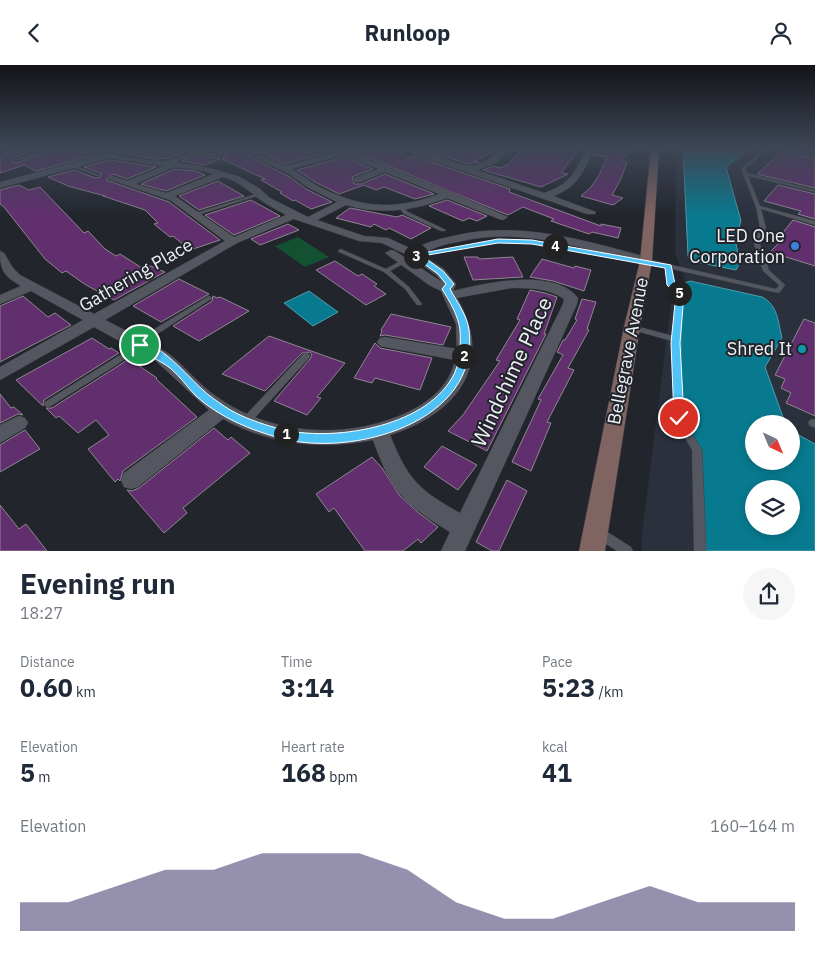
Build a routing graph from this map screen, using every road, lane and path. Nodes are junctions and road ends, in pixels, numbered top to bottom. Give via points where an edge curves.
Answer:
1 (51, 172) edge
2 (89, 172) edge
3 (153, 172) edge
4 (212, 172) edge
5 (291, 172) edge
6 (378, 172) edge
7 (393, 172) edge
8 (475, 172) edge
9 (579, 172) edge
10 (652, 172) edge
11 (223, 174) junction
12 (744, 174) joint
13 (98, 175) dead end
14 (112, 179) dead end
15 (357, 179) dead end
16 (130, 183) junction
17 (0, 185) edge
18 (815, 191) edge
19 (261, 194) junction
20 (448, 194) junction
21 (166, 196) junction
22 (544, 196) junction
23 (345, 202) junction
24 (758, 207) junction
25 (402, 209) junction
26 (591, 212) dead end
27 (196, 214) junction
28 (294, 215) junction
29 (503, 217) dead end
30 (308, 221) junction
31 (815, 223) edge
32 (443, 230) dead end
33 (233, 241) junction
34 (341, 251) dead end
35 (0, 255) edge
36 (410, 257) junction
37 (646, 261) junction
38 (669, 266) junction
39 (386, 271) junction
40 (30, 287) junction
41 (448, 292) junction
42 (209, 298) dead end
43 (0, 300) edge
44 (419, 304) dead end
45 (94, 321) junction
46 (632, 327) junction
47 (676, 339) junction
48 (385, 342) dead end
49 (139, 345) junction
50 (306, 356) dead end
51 (464, 356) junction
52 (0, 373) edge
53 (48, 404) dead end
54 (222, 411) junction
55 (246, 421) junction
56 (19, 423) dead end
57 (379, 431) junction
58 (0, 435) edge
59 (131, 480) dead end
60 (464, 528) junction
61 (594, 530) junction
62 (453, 551) edge
63 (592, 551) edge
64 (627, 551) edge
65 (700, 551) edge

1 - 17 street
2 - 13 lane
3 - 16 street
4 - 11 street
5 - 23 street via 312,187
6 - 15 street
7 - 20 street
8 - 22 street
9 - 22 street via 575,181 562,190
10 - 37 main road, Bellegrave Avenue
11 - 19 street
11 - 21 street
12 - 18 lane
12 - 24 lane
14 - 16 street
16 - 21 street
19 - 27 lane
19 - 28 street
20 - 25 street
20 - 29 street
21 - 27 street
22 - 26 street
23 - 25 street via 376,209
23 - 30 street
24 - 31 lane
24 - 38 lane via 763,228 757,244 766,271 782,285 778,291
25 - 32 lane
27 - 33 street
28 - 30 street
28 - 33 street, Gathering Place
30 - 36 street via 363,239 384,240
33 - 45 street, Gathering Place
34 - 39 lane
35 - 40 street via 16,279
36 - 37 street via 499,237
36 - 39 lane
36 - 41 street via 437,286
37 - 38 lane
37 - 46 main road, Bellegrave Avenue
38 - 47 lane via 671,285 680,294
39 - 44 lane
40 - 43 street
40 - 45 street
41 - 51 street via 460,313 464,329
41 - 60 street, Windchime Place via 530,285 552,288 571,298
42 - 49 lane
45 - 49 street
45 - 52 street, Gathering Place
46 - 47 lane
46 - 61 main road, Bellegrave Avenue
47 - 65 lane via 679,418 697,451
48 - 51 street
49 - 53 lane
49 - 54 street via 175,367
50 - 55 lane
51 - 57 street via 457,379 444,395 405,422
54 - 55 street
54 - 59 street
55 - 57 street via 281,434 315,438
56 - 58 street
57 - 60 street via 407,488
60 - 62 street, Windchime Place
61 - 63 main road, Bellegrave Avenue
61 - 64 lane

